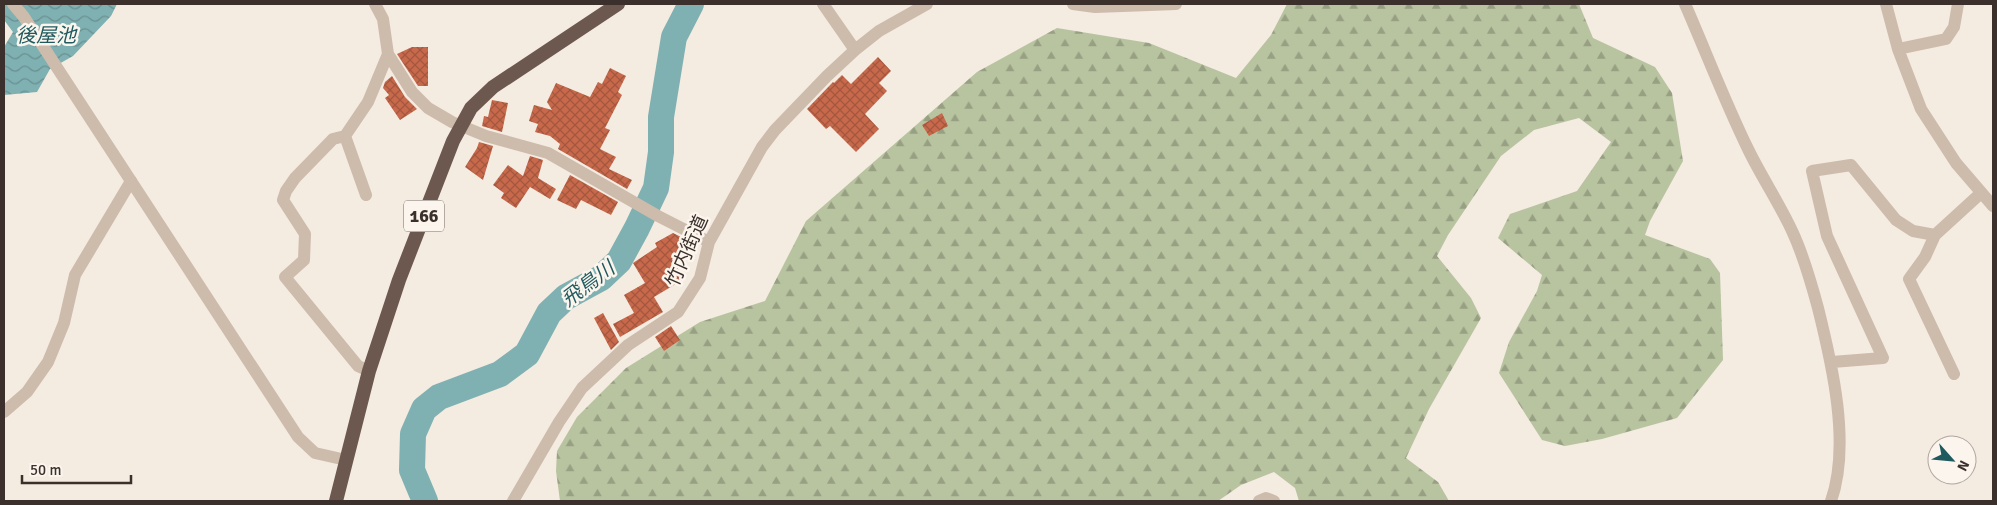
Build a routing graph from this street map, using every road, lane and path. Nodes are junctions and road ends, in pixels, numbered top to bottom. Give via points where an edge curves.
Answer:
1 (13, 4) edge
2 (375, 4) edge
3 (618, 4) edge
4 (824, 4) edge
5 (927, 4) edge
6 (1073, 4) edge
7 (1176, 4) edge
8 (1685, 4) edge
9 (1958, 4) edge
10 (1883, 5) edge
11 (1898, 49) junction
12 (855, 50) junction
13 (388, 54) junction
14 (461, 126) junction
15 (345, 136) junction
16 (132, 181) junction
17 (1981, 193) junction
18 (366, 195) dead end
19 (1993, 206) edge
20 (1935, 235) junction
21 (709, 242) junction
22 (1832, 362) junction
23 (369, 371) junction
24 (1954, 374) dead end
25 (4, 412) edge
26 (346, 460) junction
27 (336, 501) edge
28 (514, 501) edge
29 (1259, 501) edge
30 (1274, 501) edge
31 (1831, 501) edge

1 - 16 street
2 - 13 street via 383,19
3 - 14 highway, 166 via 493,87 471,108
4 - 12 street
5 - 12 street, 竹内街道 via 879,31
6 - 7 street via 1095,7
8 - 22 street via 1748,149 1793,232
9 - 11 street via 1954,27 1946,39
10 - 11 street
11 - 17 street via 1921,108 1956,163
12 - 21 street, 竹内街道 via 762,147
13 - 14 street via 412,92 428,108
13 - 15 street via 368,102
14 - 21 street via 548,153
14 - 23 highway, 166 via 399,280
15 - 18 street
15 - 23 street via 333,139 286,191 283,200 304,234 304,260 285,277 358,366
16 - 25 street via 74,275 64,323 48,362 27,392
16 - 26 street via 298,437 315,453
17 - 19 street
17 - 20 street
20 - 22 street via 1913,231 1896,220 1850,165 1812,171 1827,236 1883,358
20 - 24 street via 1925,257 1909,279
21 - 28 street, 竹内街道 via 700,278 678,312 628,345 582,388
22 - 31 street via 1838,444 1836,486
23 - 26 highway, 166
26 - 27 highway, 166
29 - 30 street via 1266,498

